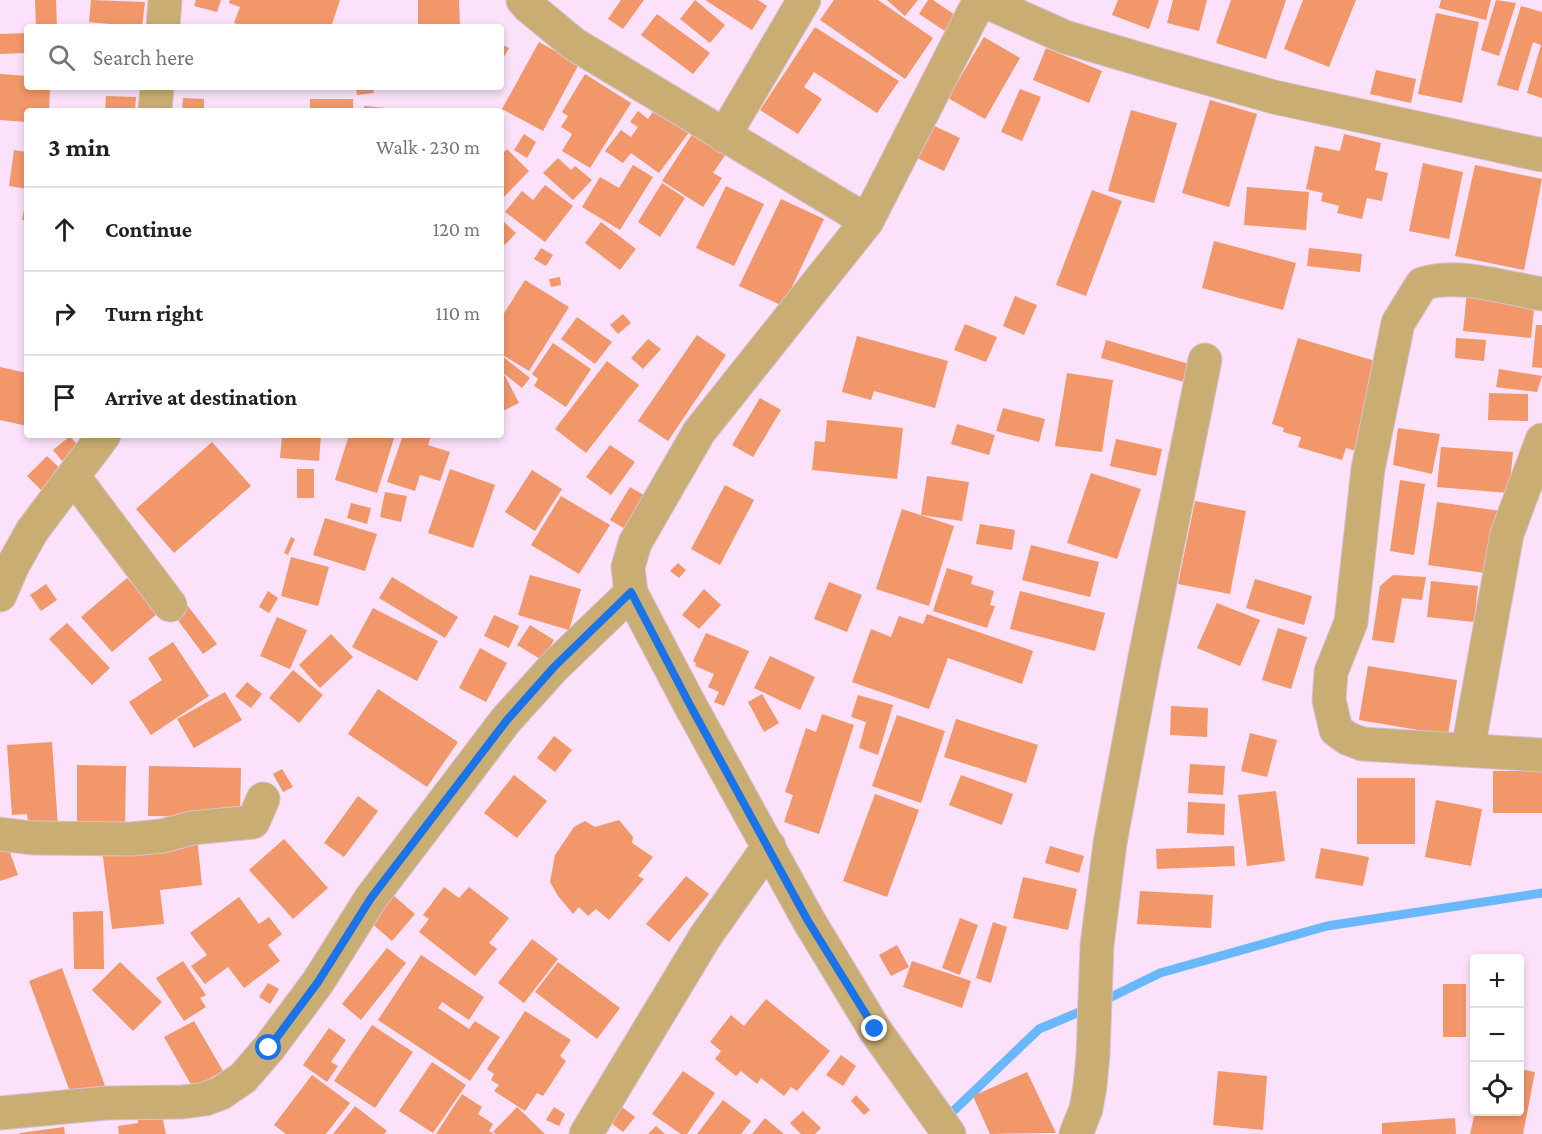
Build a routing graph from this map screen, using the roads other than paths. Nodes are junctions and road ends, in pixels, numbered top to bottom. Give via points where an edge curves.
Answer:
1 (165, 0) edge
2 (523, 0) edge
3 (804, 0) edge
4 (981, 0) edge
5 (162, 24) edge
6 (157, 90) edge
7 (155, 108) edge
8 (724, 136) junction
9 (1542, 155) edge
10 (867, 221) junction
11 (1542, 294) edge
12 (1205, 360) dead end
13 (102, 438) edge
14 (1542, 440) edge
15 (73, 476) junction
16 (631, 592) junction
17 (0, 596) edge
18 (170, 605) dead end
19 (1468, 749) junction
20 (1542, 755) edge
21 (263, 800) dead end
22 (0, 834) edge
23 (769, 846) junction
24 (0, 1113) edge
25 (586, 1134) edge
26 (949, 1134) edge
27 (1076, 1134) edge

1 - 5 street
2 - 8 street via 574,44
3 - 8 street
4 - 9 street via 1065,37 1274,97
4 - 10 street
6 - 7 street
8 - 10 street
10 - 16 street via 699,432 635,543 628,567
11 - 19 street via 1437,279 1422,284 1398,323 1368,469 1351,622 1331,672 1329,700 1336,730 1347,738 1362,744
12 - 27 street via 1110,843 1097,945 1090,1086
13 - 15 street
14 - 19 street via 1507,534
15 - 17 street via 32,531
15 - 18 street
16 - 23 street
16 - 24 street via 554,667 507,720 371,898 318,982 243,1078 205,1099
19 - 20 street
21 - 22 street via 253,822 192,828 162,836 32,838
23 - 25 street via 705,937
23 - 26 street via 853,995

